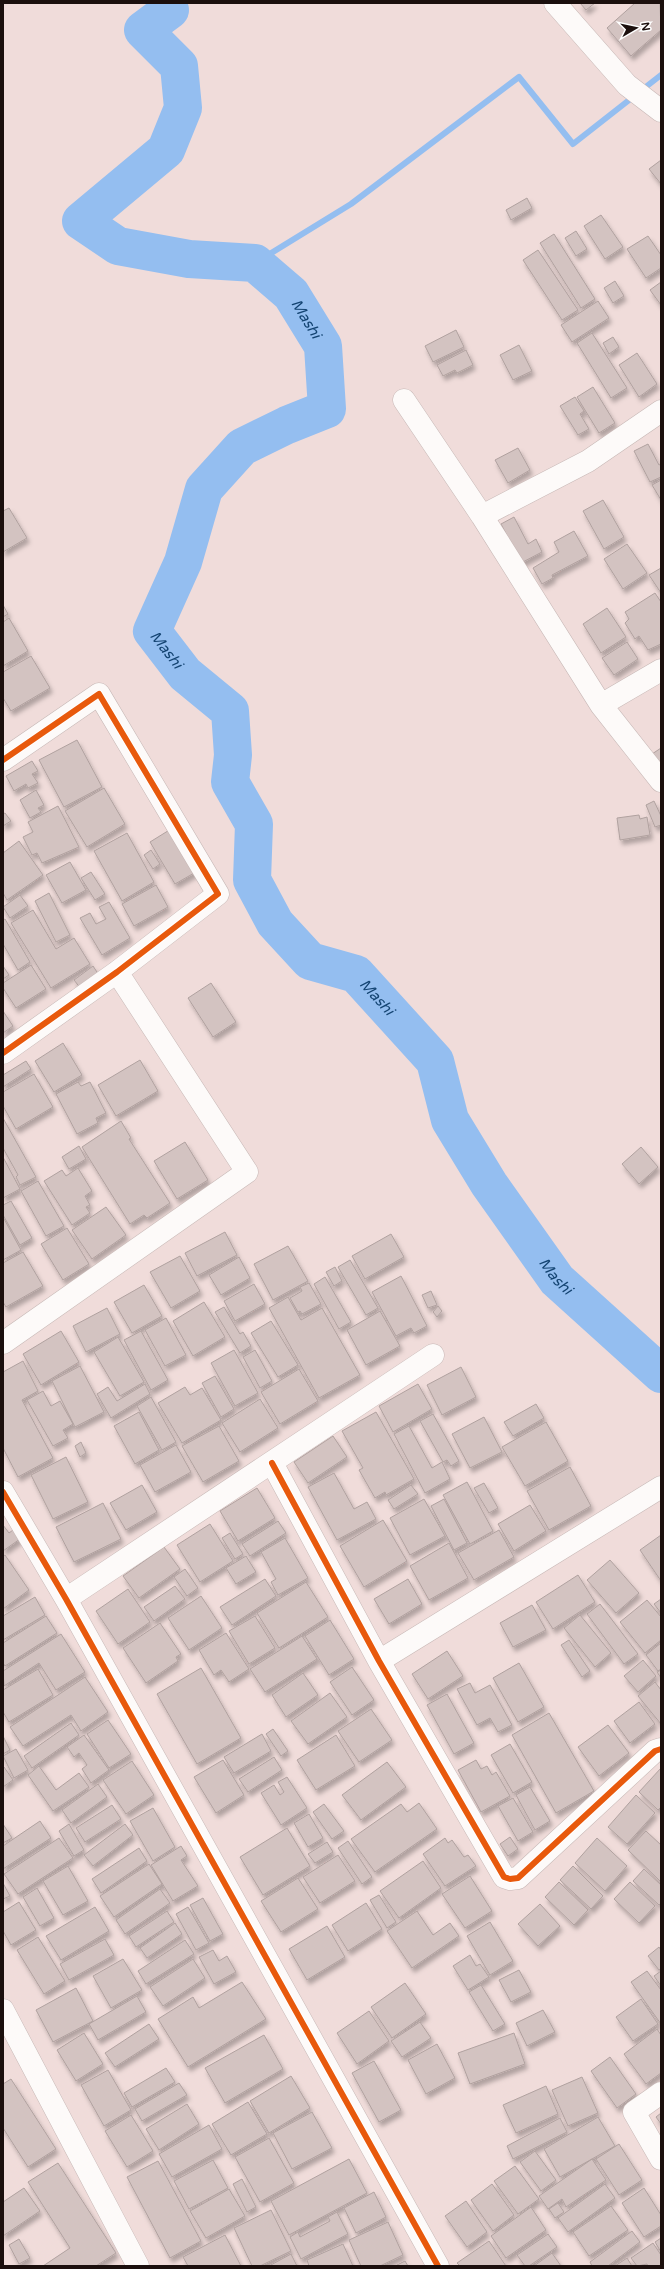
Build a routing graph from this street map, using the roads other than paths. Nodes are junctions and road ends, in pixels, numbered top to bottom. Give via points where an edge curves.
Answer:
1 (555, 3) edge
2 (645, 99) edge
3 (404, 400) dead end
4 (661, 411) edge
5 (482, 516) junction
6 (661, 670) edge
7 (601, 705) junction
8 (3, 760) edge
9 (661, 781) edge
10 (117, 972) junction
11 (3, 1053) edge
12 (3, 1343) edge
13 (433, 1355) dead end
14 (272, 1463) junction
15 (661, 1486) edge
16 (3, 1492) edge
17 (66, 1599) junction
18 (379, 1661) junction
19 (661, 1749) edge
20 (3, 2010) edge
21 (661, 2093) edge
22 (661, 2159) edge
23 (138, 2266) edge
24 (438, 2266) edge

1 - 2 street
3 - 5 street
4 - 5 street via 588,461
5 - 7 street
6 - 7 street
7 - 9 street
8 - 10 street via 99,694 218,894
10 - 11 street
10 - 12 street via 247,1172
13 - 14 street
14 - 17 street
14 - 18 street
15 - 18 street
16 - 17 street
17 - 24 street
18 - 19 street via 504,1877 510,1880 518,1878 655,1751
20 - 23 street
21 - 22 street via 634,2112

